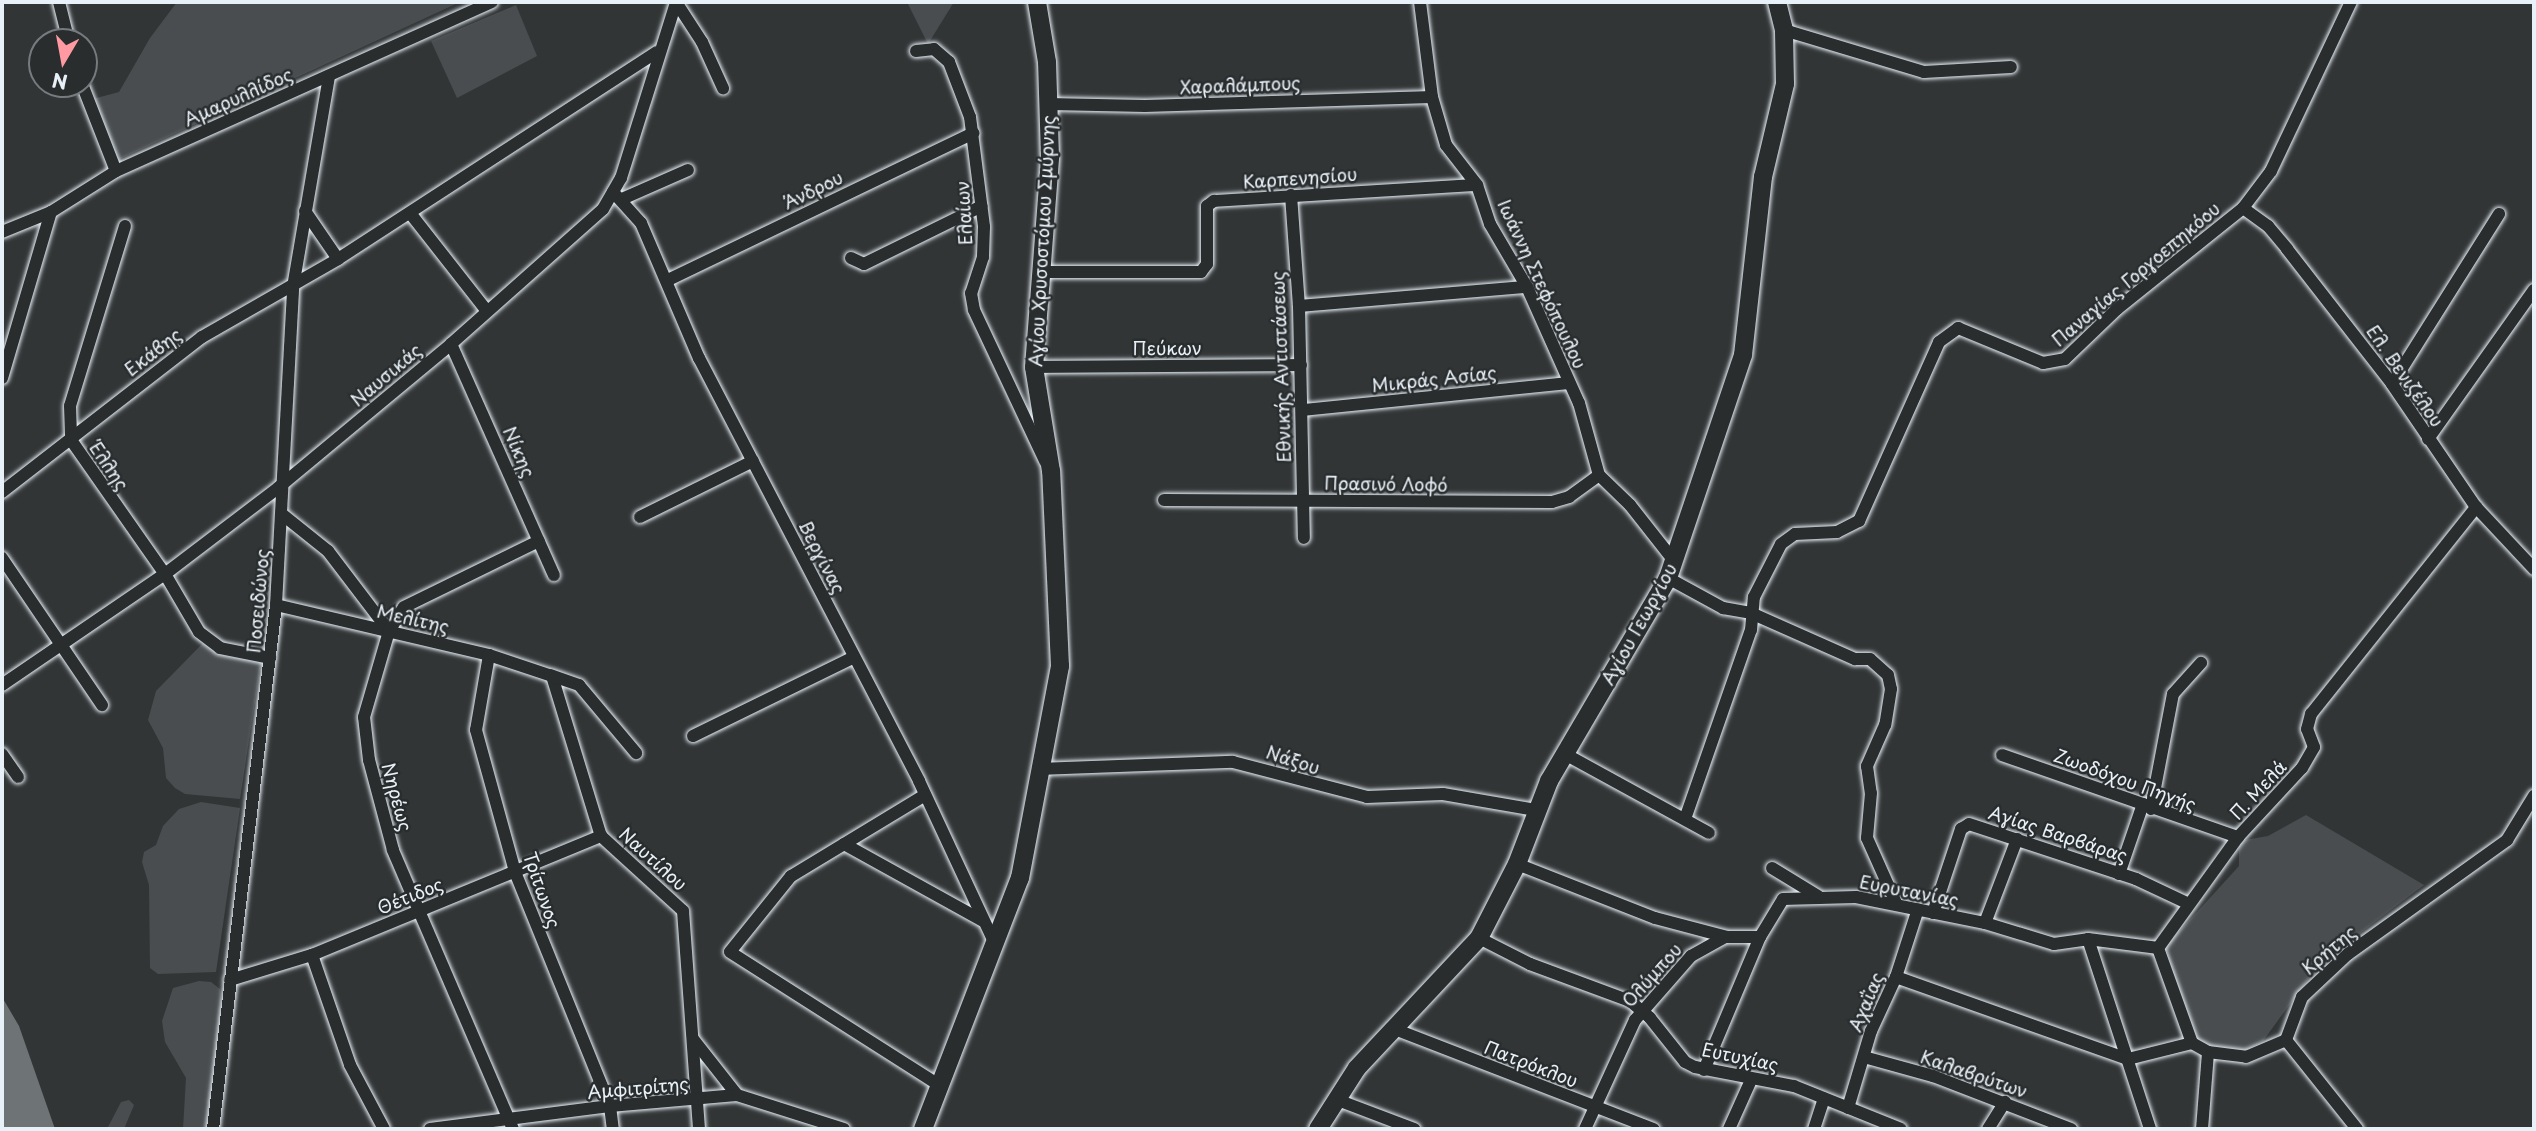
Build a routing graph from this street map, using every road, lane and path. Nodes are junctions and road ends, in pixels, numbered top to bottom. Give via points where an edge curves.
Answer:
1 (59, 2) edge
2 (492, 2) edge
3 (676, 2) edge
4 (1037, 2) edge
5 (1420, 2) edge
6 (1777, 2) edge
7 (2351, 2) edge
8 (66, 28) edge
9 (1784, 30) junction
10 (916, 51) dead end
11 (657, 52) junction
12 (2011, 67) dead end
13 (329, 76) junction
14 (723, 88) dead end
15 (1432, 97) junction
16 (88, 98) edge
17 (1049, 104) junction
18 (974, 133) junction
19 (688, 170) dead end
20 (117, 171) junction
21 (1477, 185) junction
22 (1291, 195) junction
23 (618, 196) junction
24 (982, 206) junction
25 (2243, 208) junction
26 (305, 211) junction
27 (51, 212) junction
28 (410, 213) junction
29 (2499, 214) dead end
30 (125, 226) dead end
31 (2, 232) edge
32 (851, 258) dead end
33 (338, 259) junction
34 (1042, 272) junction
35 (668, 280) junction
36 (293, 286) junction
37 (1527, 287) junction
38 (2534, 290) edge
39 (1299, 306) junction
40 (485, 310) junction
41 (451, 344) junction
42 (1301, 365) junction
43 (1034, 367) junction
44 (2, 379) edge
45 (1568, 383) junction
46 (2392, 384) junction
47 (1303, 410) junction
48 (2428, 439) junction
49 (71, 440) junction
50 (753, 461) junction
51 (1051, 471) junction
52 (1599, 474) junction
53 (279, 487) junction
54 (2, 492) edge
55 (1164, 500) dead end
56 (1301, 500) junction
57 (2476, 508) junction
58 (283, 515) junction
59 (640, 517) dead end
60 (1304, 538) dead end
61 (539, 541) junction
62 (2, 558) edge
63 (2534, 569) edge
64 (1671, 570) junction
65 (165, 574) junction
66 (554, 575) dead end
67 (276, 604) junction
68 (1751, 613) junction
69 (389, 631) junction
70 (59, 644) junction
71 (489, 655) junction
72 (854, 657) junction
73 (270, 658) junction
74 (2201, 663) dead end
75 (546, 672) junction
76 (2, 685) edge
77 (102, 705) dead end
78 (693, 736) dead end
79 (636, 752) dead end
80 (2, 754) edge
81 (1565, 754) junction
82 (2002, 755) dead end
83 (1038, 769) junction
84 (18, 777) dead end
85 (925, 795) junction
86 (2534, 796) edge
87 (2147, 807) junction
88 (1536, 810) junction
89 (1685, 819) junction
90 (1709, 834) dead end
91 (601, 836) junction
92 (2238, 837) junction
93 (2017, 839) junction
94 (844, 844) junction
95 (1517, 864) junction
96 (1772, 869) dead end
97 (515, 872) junction
98 (2119, 874) junction
99 (1818, 896) junction
100 (2187, 903) junction
101 (1897, 905) junction
102 (1918, 909) junction
103 (421, 911) junction
104 (1933, 913) junction
105 (983, 921) junction
106 (1985, 923) junction
107 (1727, 937) junction
108 (1760, 937) junction
109 (1479, 938) junction
110 (2088, 939) junction
111 (994, 942) junction
112 (2158, 948) junction
113 (312, 955) junction
114 (1896, 977) junction
115 (230, 980) junction
116 (1642, 1010) junction
117 (1397, 1030) junction
118 (693, 1039) junction
119 (2286, 1040) junction
120 (2192, 1043) junction
121 (2208, 1052) junction
122 (1864, 1057) junction
123 (2127, 1059) junction
124 (1704, 1070) junction
125 (1751, 1080) junction
126 (940, 1086) junction
127 (737, 1095) junction
128 (1335, 1099) junction
129 (1824, 1099) junction
130 (699, 1100) junction
131 (2005, 1102) junction
132 (610, 1106) junction
133 (1594, 1107) junction
134 (1848, 1108) junction
135 (512, 1125) edge
136 (814, 1125) edge
137 (213, 1129) edge
138 (384, 1129) edge
139 (430, 1129) edge
140 (613, 1129) edge
141 (699, 1129) edge
142 (844, 1129) edge
143 (923, 1129) edge
144 (1318, 1129) edge
145 (1414, 1129) edge
146 (1585, 1129) edge
147 (1654, 1129) edge
148 (1730, 1129) edge
149 (1814, 1129) edge
150 (1901, 1129) edge
151 (1988, 1129) edge
152 (2071, 1129) edge
153 (2150, 1129) edge
154 (2202, 1129) edge
155 (2357, 1129) edge

1 - 8 street
2 - 13 street, Αμαρυλλίδος
3 - 11 street, Ναυσικάς
3 - 14 street via 702,42
4 - 17 street, Αγίου Χρυσοστόμου Σμύρνης
5 - 15 street, Ιωάννη Στεφόπουλου
6 - 9 street, Αγίου Γεωργίου
7 - 25 street, Παναγίας Γοργοεπηκόου via 2271,171
9 - 12 street via 1924,72
9 - 64 street, Αγίου Γεωργίου via 1785,84 1763,177 1743,355
10 - 18 street, Ελαίων via 934,49 949,62
11 - 23 street, Ναυσικάς
11 - 28 street, Εκάβης
13 - 20 street, Αμαρυλλίδος
13 - 26 street, Ποσειδώνος
15 - 17 street, Χαραλάμπους via 1144,106
15 - 21 street, Ιωάννη Στεφόπουλου via 1446,145
16 - 20 street
17 - 34 street, Αγίου Χρυσοστόμου Σμύρνης
18 - 24 street, Ελαίων
18 - 35 street, Άνδρου
19 - 23 street
20 - 27 street, Αμαρυλλίδος
21 - 22 street, Καρπενησίου
21 - 37 street, Ιωάννη Στεφόπουλου via 1490,224
22 - 34 street, Καρπενησίου via 1208,204 1206,267 1191,272
22 - 39 street, Εθνικής Αντιστάσεως
23 - 35 street, Βεργίνας via 641,223
23 - 40 street, Ναυσικάς
24 - 32 street via 864,264
24 - 51 street, Ελαίων via 984,242 971,293 974,310
25 - 46 street, Ελ. Βενιζέλου via 2268,226
25 - 68 street, Παναγίας Γοργοεπηκόου via 2116,309 2065,359 2043,363 1968,330 1946,334 1867,510 1850,528 1787,538 1754,597
26 - 33 street
26 - 36 street, Ποσειδώνος
27 - 31 street, Αμαρυλλίδος
27 - 44 street
28 - 33 street, Εκάβης
28 - 40 street
29 - 46 street
30 - 49 street, Έλλης via 70,406
33 - 36 street, Εκάβης
34 - 43 street, Αγίου Χρυσοστόμου Σμύρνης
35 - 50 street, Βεργίνας via 699,358
36 - 49 street, Εκάβης via 202,337
36 - 53 street, Ποσειδώνος
37 - 39 street
37 - 45 street, Ιωάννη Στεφόπουλου
38 - 48 street
39 - 42 street, Εθνικής Αντιστάσεως
40 - 41 street, Ναυσικάς
41 - 53 street, Ναυσικάς
41 - 61 street, Νίκης
42 - 43 street, Πεύκων
42 - 47 street, Εθνικής Αντιστάσεως
43 - 51 street, Αγίου Χρυσοστόμου Σμύρνης
45 - 47 street, Μικράς Ασίας
45 - 52 street, Ιωάννη Στεφόπουλου via 1579,402
46 - 48 street, Ελ. Βενιζέλου
47 - 56 street, Εθνικής Αντιστάσεως
48 - 57 street, Ελ. Βενιζέλου
49 - 54 street, Εκάβης
49 - 65 street, Έλλης
50 - 59 street
50 - 72 street, Βεργίνας
51 - 83 street, Αγίου Χρυσοστόμου Σμύρνης via 1060,666
52 - 56 street, Πρασινό Λοφό via 1569,497 1552,502
52 - 64 street, Ιωάννη Στεφόπουλου via 1630,505
53 - 58 street, Ποσειδώνος
53 - 65 street, Ναυσικάς
55 - 56 street, Πρασινό Λοφό
56 - 60 street, Εθνικής Αντιστάσεως
57 - 63 street, Ελ. Βενιζέλου
57 - 92 street, Π. Μελά via 2311,715 2308,722 2314,747 2310,756
58 - 67 street, Ποσειδώνος
58 - 69 street via 328,551
61 - 66 street, Νίκης
61 - 69 street, Νηρέως via 405,606
62 - 70 street
64 - 68 street via 1723,608
64 - 81 street, Αγίου Γεωργίου
65 - 70 street, Ναυσικάς
65 - 73 street, Έλλης via 207,640 220,648
67 - 69 street, Μελίτης
67 - 73 street, Ποσειδώνος
68 - 89 street, Παναγίας Γοργοεπηκόου via 1751,630
68 - 101 street via 1856,659 1870,659 1888,675 1891,689 1885,725 1867,766 1871,793 1867,838
69 - 71 street, Μελίτης
69 - 103 street, Νηρέως via 363,725 393,850
70 - 76 street, Ναυσικάς
70 - 77 street
71 - 75 street, Μελίτης
71 - 97 street, Τρίτωνος via 476,728
72 - 78 street
72 - 85 street, Βεργίνας
73 - 115 street, Ποσειδώνος
74 - 87 street via 2173,694
75 - 79 street, Μελίτης via 579,685
75 - 91 street, Ναυτίλου
80 - 84 street
81 - 88 street, Αγίου Γεωργίου
81 - 89 street
82 - 87 street, Ζωοδόχου Πηγής
83 - 88 street, Νάξου via 1233,762 1367,797 1443,794
83 - 111 street, Αγίου Χρυσοστόμου Σμύρνης via 1020,878
85 - 94 street
85 - 105 street, Βεργίνας
86 - 119 street, Κρήτης via 2507,840 2315,983 2302,997
87 - 92 street, Ζωοδόχου Πηγής
87 - 98 street
88 - 95 street, Αγίου Γεωργίου
89 - 90 street
91 - 97 street, Θέτιδος
91 - 118 street, Ναυτίλου via 682,911
92 - 100 street, Π. Μελά
93 - 98 street, Αγίας Βαρβάρας
93 - 104 street, Αγίας Βαρβάρας via 1973,824 1963,826
93 - 106 street
94 - 105 street
94 - 126 street via 790,877 732,945 731,955
95 - 107 street via 1655,918
95 - 109 street, Αγίου Γεωργίου
96 - 99 street
97 - 103 street, Θέτιδος
97 - 132 street, Τρίτωνος
98 - 100 street, Αγίας Βαρβάρας
99 - 101 street, Ευρυτανίας
99 - 108 street, Ευρυτανίας via 1783,899
100 - 112 street, Π. Μελά
101 - 102 street, Ευρυτανίας
102 - 104 street, Ευρυτανίας
102 - 114 street, Αχαΐας
103 - 113 street, Θέτιδος
103 - 135 street, Νηρέως
104 - 106 street, Ευρυτανίας
105 - 111 street, Βεργίνας
106 - 110 street, Ευρυτανίας via 2054,944
107 - 108 street
107 - 116 street, Ολύμπου via 1704,945 1691,956
108 - 124 street
109 - 116 street, Ευτυχίας
109 - 117 street, Αγίου Γεωργίου
110 - 112 street, Ευρυτανίας
110 - 123 street
111 - 126 street, Αγίου Χρυσοστόμου Σμύρνης
112 - 120 street
113 - 115 street, Θέτιδος
113 - 138 street via 350,1065
114 - 122 street, Αχαΐας
114 - 123 street
115 - 137 street, Ποσειδώνος
116 - 124 street, Ευτυχίας via 1685,1062
116 - 133 street, Ολύμπου
117 - 128 street, Αγίου Γεωργίου via 1357,1068
117 - 133 street, Πατρόκλου
118 - 127 street
118 - 130 street, Ναυτίλου
119 - 121 street via 2246,1057
119 - 155 street
120 - 121 street
120 - 123 street
121 - 154 street
122 - 131 street, Καλαβρύτων
122 - 134 street, Αχαΐας
123 - 153 street
124 - 125 street, Ευτυχίας
125 - 129 street, Ευτυχίας via 1794,1086
125 - 148 street
126 - 143 street, Αγίου Χρυσοστόμου Σμύρνης
127 - 130 street, Αμφιτρίτης
127 - 136 street, Αμφιτρίτης
128 - 144 street, Αγίου Γεωργίου
128 - 145 street
129 - 134 street, Ευτυχίας
129 - 149 street
130 - 132 street, Αμφιτρίτης
130 - 141 street, Ναυτίλου
131 - 151 street
131 - 152 street, Καλαβρύτων
132 - 135 street, Αμφιτρίτης
132 - 140 street, Τρίτωνος
133 - 146 street, Ολύμπου
133 - 147 street, Πατρόκλου
134 - 150 street, Ευτυχίας
135 - 139 street, Αμφιτρίτης
136 - 142 street, Αμφιτρίτης

